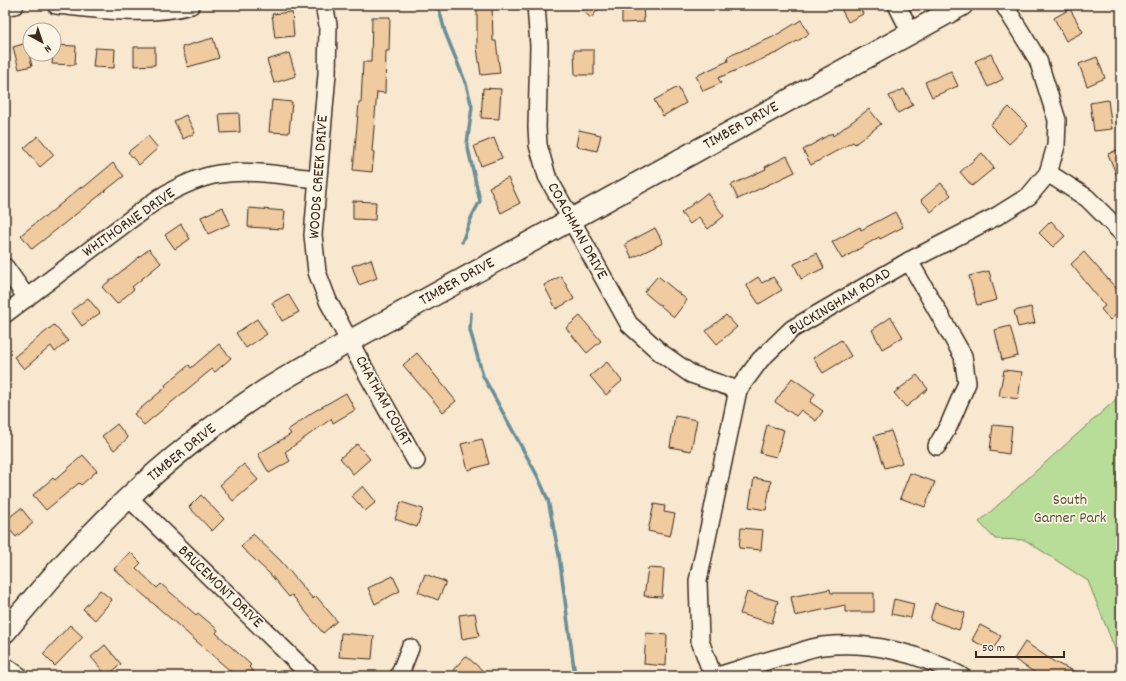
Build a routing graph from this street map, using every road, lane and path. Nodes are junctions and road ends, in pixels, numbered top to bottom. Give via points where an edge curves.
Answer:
1 (16, 5) edge
2 (56, 5) edge
3 (191, 5) edge
4 (324, 5) edge
5 (536, 5) edge
6 (897, 5) edge
7 (962, 5) edge
8 (1004, 5) edge
9 (5, 6) edge
10 (911, 33) junction
11 (1048, 173) junction
12 (317, 179) junction
13 (571, 219) junction
14 (1121, 232) edge
15 (909, 261) junction
16 (5, 267) edge
17 (27, 298) junction
18 (5, 314) edge
19 (350, 341) junction
20 (738, 390) junction
21 (937, 446) dead end
22 (416, 461) dead end
23 (128, 497) junction
24 (5, 632) edge
25 (410, 648) dead end
26 (5, 666) edge
27 (18, 676) edge
28 (311, 676) edge
29 (399, 676) edge
30 (713, 676) edge
31 (718, 676) edge
32 (961, 676) edge

1 - 9 street
2 - 3 street via 128,12 154,12
4 - 12 street, WOODS CREEK DRIVE via 328,25 327,74
5 - 13 street, COACHMAN DRIVE via 539,46 538,145 547,176
6 - 10 street
7 - 10 main road, TIMBER DRIVE
8 - 11 street, BUCKINGHAM ROAD via 1038,60 1057,120 1056,146
10 - 13 main road, TIMBER DRIVE
11 - 14 street via 1088,198
11 - 15 street, BUCKINGHAM ROAD via 1029,196 997,216
12 - 17 street, WHITHORNE DRIVE via 266,174 219,174 178,187 136,214
12 - 19 street, WOODS CREEK DRIVE via 313,235 317,272 328,301
13 - 19 main road, TIMBER DRIVE
13 - 20 street, COACHMAN DRIVE via 629,324 660,353 691,374
15 - 20 street, BUCKINGHAM ROAD via 792,329 760,360
15 - 21 street via 963,356 967,383
16 - 17 street
17 - 18 street, WHITHORNE DRIVE
19 - 22 street, CHATHAM COURT
19 - 23 main road, TIMBER DRIVE via 262,393 208,431
20 - 30 street, BUCKINGHAM ROAD via 698,581 700,641
23 - 24 main road, TIMBER DRIVE via 79,546
23 - 28 street, BRUCEMONT DRIVE
25 - 29 street
26 - 27 street
31 - 32 street via 822,646 866,645 917,656

